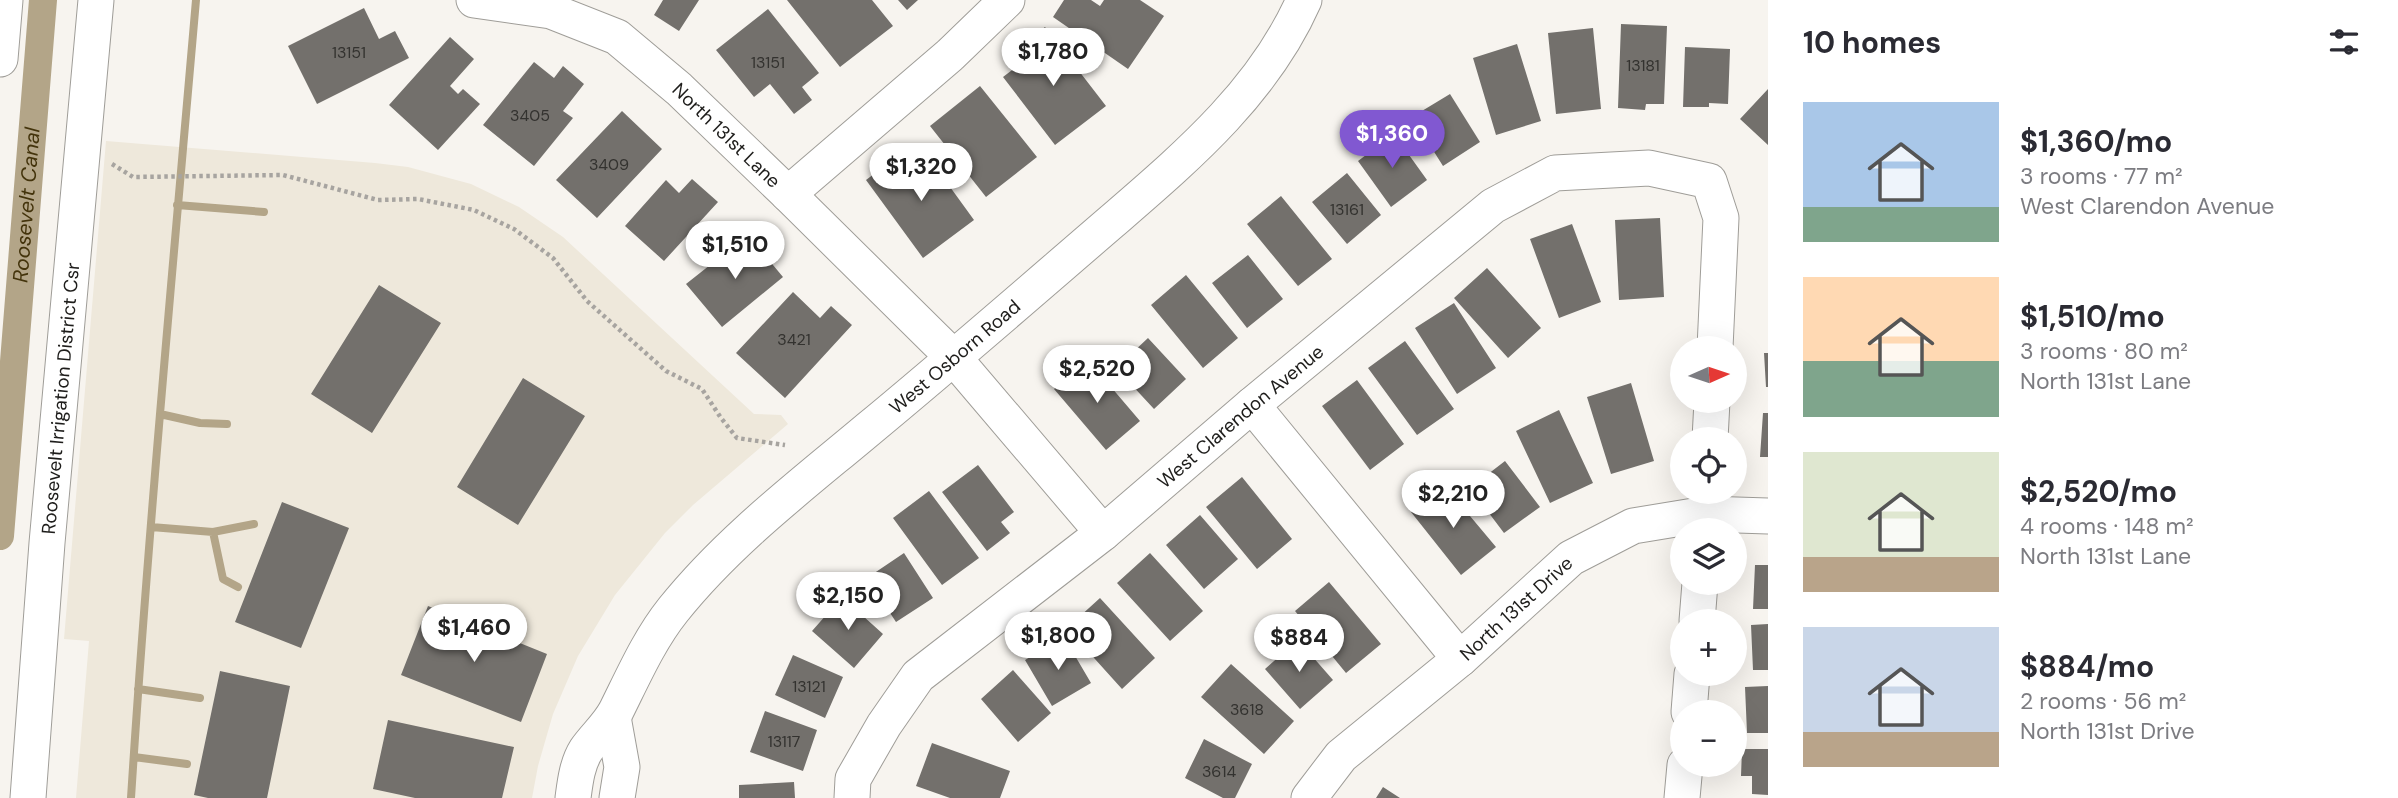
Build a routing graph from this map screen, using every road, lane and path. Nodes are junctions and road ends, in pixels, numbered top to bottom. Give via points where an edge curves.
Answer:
1 (5, 0) edge
2 (96, 0) edge
3 (474, 0) edge
4 (1007, 0) edge
5 (1304, 0) edge
6 (0, 59) edge
7 (111, 156) dead end
8 (789, 194) junction
9 (1716, 336) edge
10 (954, 358) junction
11 (1252, 405) junction
12 (785, 445) dead end
13 (1706, 512) edge
14 (1768, 516) edge
15 (1103, 533) junction
16 (1460, 659) junction
17 (613, 717) junction
18 (1684, 777) edge
19 (28, 798) edge
20 (573, 798) edge
21 (617, 798) edge
22 (852, 798) edge
23 (1309, 798) edge
24 (1682, 798) edge

1 - 6 street
2 - 19 street, Roosevelt Irrigation District Csr
3 - 8 street, North 131st Lane via 551,11 617,37
4 - 8 street
5 - 10 street, West Osborn Road via 1250,89 1198,146
7 - 12 path via 112,164 133,177 283,175 378,200 418,199 474,211 514,229 553,258 587,301 666,371 702,389 737,438
8 - 10 street, North 131st Lane
9 - 11 street, West Clarendon Avenue via 1721,218 1709,181 1649,168 1555,173 1493,206
10 - 15 street, North 131st Lane
10 - 17 street, West Osborn Road via 761,519 706,571 671,613
11 - 15 street, West Clarendon Avenue
11 - 16 street
13 - 14 street, North 131st Drive
13 - 16 street, North 131st Drive via 1633,526 1571,558
15 - 22 street, West Clarendon Avenue via 918,676 853,779
16 - 23 street, North 131st Drive via 1341,756
17 - 20 street, West Osborn Road via 584,752
17 - 21 street via 622,767
18 - 24 street

